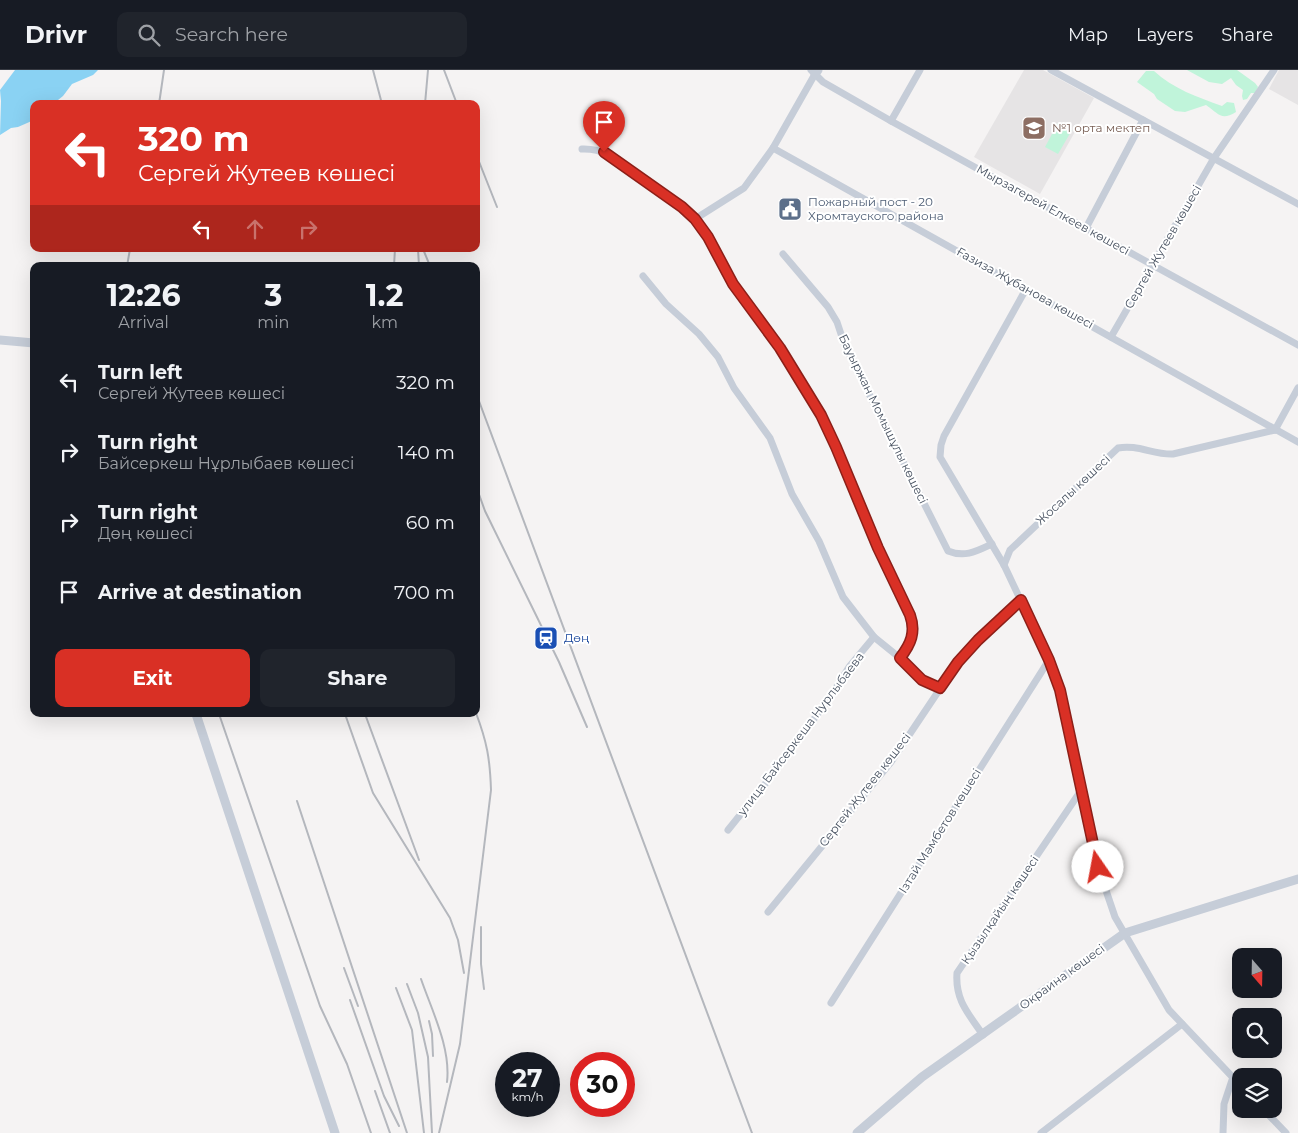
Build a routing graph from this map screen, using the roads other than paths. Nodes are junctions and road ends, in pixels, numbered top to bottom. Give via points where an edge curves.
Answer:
1 (920, 70) edge
2 (1051, 70) edge
3 (1274, 70) edge
4 (815, 71) edge
5 (1143, 120) junction
6 (891, 121) junction
7 (773, 148) junction
8 (582, 149) dead end
9 (1214, 158) junction
10 (1298, 204) edge
11 (695, 219) junction
12 (1086, 228) junction
13 (783, 254) dead end
14 (1153, 265) junction
15 (644, 276) dead end
16 (1026, 289) junction
17 (1111, 337) junction
18 (0, 340) edge
19 (30, 343) edge
20 (1298, 345) edge
21 (1298, 388) edge
22 (1275, 430) junction
23 (1298, 442) edge
24 (992, 544) junction
25 (1004, 565) junction
26 (1021, 600) junction
27 (874, 637) junction
28 (900, 658) junction
29 (1049, 660) junction
30 (940, 688) junction
31 (197, 717) edge
32 (1082, 789) junction
33 (728, 830) dead end
34 (1298, 879) edge
35 (768, 912) dead end
36 (1125, 933) junction
37 (832, 1003) dead end
38 (1182, 1024) junction
39 (982, 1035) junction
40 (1232, 1076) edge
41 (1232, 1080) edge
42 (1272, 1118) edge
43 (335, 1133) edge
44 (857, 1133) edge
45 (1041, 1133) edge
46 (1223, 1133) edge
47 (1286, 1133) edge

1 - 6 street
2 - 5 street
3 - 9 street, Сергей Жутеев көшесі
4 - 6 street, Мырзагерей Елкеев көшесі via 823,82
4 - 7 street
5 - 9 street
5 - 12 street
6 - 12 street, Мырзагерей Елкеев көшесі
7 - 11 street via 744,188
7 - 16 street, Ғазиза Жұбанова көшесі
8 - 11 street via 604,152
9 - 10 street
9 - 14 street, Сергей Жутеев көшесі
11 - 28 street via 733,284 798,375 836,447 912,622 913,637
12 - 14 street, Мырзагерей Елкеев көшесі
13 - 24 street, Бауыржан Момышұлы көшесі via 833,314 845,346 948,551 957,555 967,554
14 - 17 street, Сергей Жутеев көшесі
14 - 20 street, Мырзагерей Елкеев көшесі
15 - 27 street via 666,304 700,334 718,357 734,388 770,438 792,494 819,541 843,596
16 - 17 street, Ғазиза Жұбанова көшесі
16 - 24 street via 941,445 940,457
17 - 22 street, Ғазиза Жұбанова көшесі
18 - 19 street
21 - 22 street
22 - 23 street, Ғазиза Жұбанова көшесі
22 - 25 street, Жосалы көшесі via 1173,454 1159,454 1130,446 1118,448 1010,550
24 - 25 street
25 - 26 street
26 - 29 street
26 - 30 street, Сергей Жутеев көшесі via 963,657
27 - 28 street
27 - 33 street, улица Байсеркеша Нурлыбаева
28 - 30 street via 922,680
29 - 32 street via 1060,690
29 - 37 street, Ізтай Мәмбетов көшесі
30 - 35 street, Сергей Жутеев көшесі via 890,762
31 - 43 street
32 - 36 street via 1098,867 1115,917
32 - 39 street, Қызылқайың көшесі via 957,973 956,985 961,1001
34 - 36 street, Окраина көшесі
36 - 38 street via 1169,1010
36 - 39 street, Окраина көшесі
38 - 40 street
38 - 45 street
39 - 44 street, Окраина көшесі via 922,1077
41 - 46 street via 1224,1104
42 - 47 street

